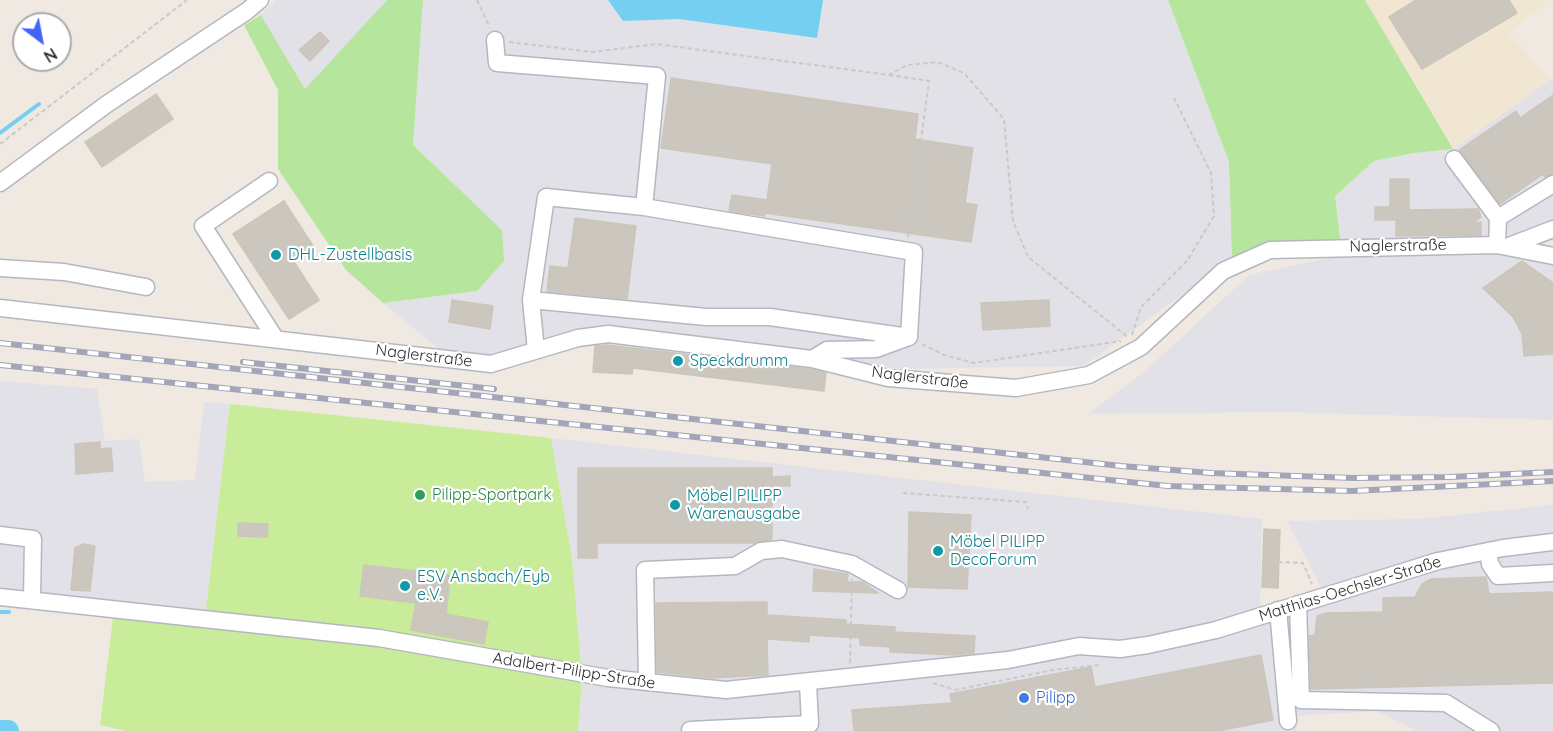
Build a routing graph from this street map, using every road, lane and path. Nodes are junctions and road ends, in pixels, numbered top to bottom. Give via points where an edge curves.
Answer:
1 (187, 0) edge
2 (260, 0) edge
3 (477, 0) edge
4 (495, 40) junction
5 (889, 75) junction
6 (1174, 98) dead end
7 (0, 144) edge
8 (1454, 159) dead end
9 (269, 181) dead end
10 (0, 183) edge
11 (1553, 184) edge
12 (644, 207) junction
13 (1498, 218) junction
14 (1553, 229) edge
15 (1503, 245) junction
16 (906, 251) junction
17 (1553, 256) edge
18 (0, 268) edge
19 (146, 287) dead end
20 (531, 300) junction
21 (0, 308) edge
22 (909, 337) junction
23 (275, 338) junction
24 (1136, 343) junction
25 (536, 350) junction
26 (812, 358) junction
27 (903, 493) dead end
28 (1028, 509) dead end
29 (0, 535) edge
30 (1553, 542) edge
31 (1488, 551) junction
32 (1278, 562) dead end
33 (852, 564) junction
34 (1553, 573) edge
35 (898, 590) dead end
36 (0, 597) edge
37 (1318, 597) junction
38 (32, 600) junction
39 (1298, 604) junction
40 (1278, 610) junction
41 (1148, 645) joint
42 (1100, 665) dead end
43 (849, 678) junction
44 (926, 680) dead end
45 (647, 682) junction
46 (808, 683) junction
47 (1288, 721) dead end
48 (690, 730) edge
49 (1491, 731) edge

1 - 7 path
2 - 10 street via 107,104
3 - 4 path
4 - 5 path via 593,52 656,44
4 - 12 street via 497,63 657,76
5 - 16 path via 930,81
5 - 24 path via 907,65 937,62 964,73 1004,119 1013,222 1028,257
6 - 24 path via 1211,172 1214,216 1187,261 1141,307
8 - 13 street
9 - 23 street via 202,226
11 - 13 street
12 - 16 street
12 - 20 street via 546,196
13 - 15 street
14 - 15 street
15 - 17 street, Naglerstraße
15 - 24 street, Naglerstraße via 1270,249 1223,271
16 - 22 street via 914,252
18 - 19 street via 64,272
20 - 22 street via 706,317 770,317
20 - 25 street
21 - 23 street, Naglerstraße
22 - 24 path via 944,355 974,363
22 - 26 street via 876,349 827,350
23 - 25 street, Naglerstraße via 491,364
24 - 26 street, Naglerstraße via 1089,375 1016,388 888,378
25 - 26 street, Naglerstraße via 608,334
27 - 28 path via 1026,502
29 - 38 street via 33,539
30 - 31 street, Matthias-Oechsler-Straße
31 - 34 street via 1498,576
31 - 37 street, Matthias-Oechsler-Straße via 1438,561
32 - 37 path via 1303,563
33 - 35 street
33 - 43 path
33 - 45 street via 782,549 760,551 735,566 645,570
36 - 38 street, Adalbert-Pilipp-Straße
37 - 39 street, Matthias-Oechsler-Straße
38 - 45 street, Adalbert-Pilipp-Straße via 379,638
39 - 40 street, Matthias-Oechsler-Straße
39 - 49 street via 1301,700 1446,703
40 - 41 street, Matthias-Oechsler-Straße via 1216,630
40 - 47 street
41 - 43 street, Adalbert-Pilipp-Straße via 1120,649 1079,645 1008,660
42 - 44 path via 1053,670 955,690
43 - 46 street, Adalbert-Pilipp-Straße
45 - 46 street, Adalbert-Pilipp-Straße via 726,690
46 - 48 street via 810,724

